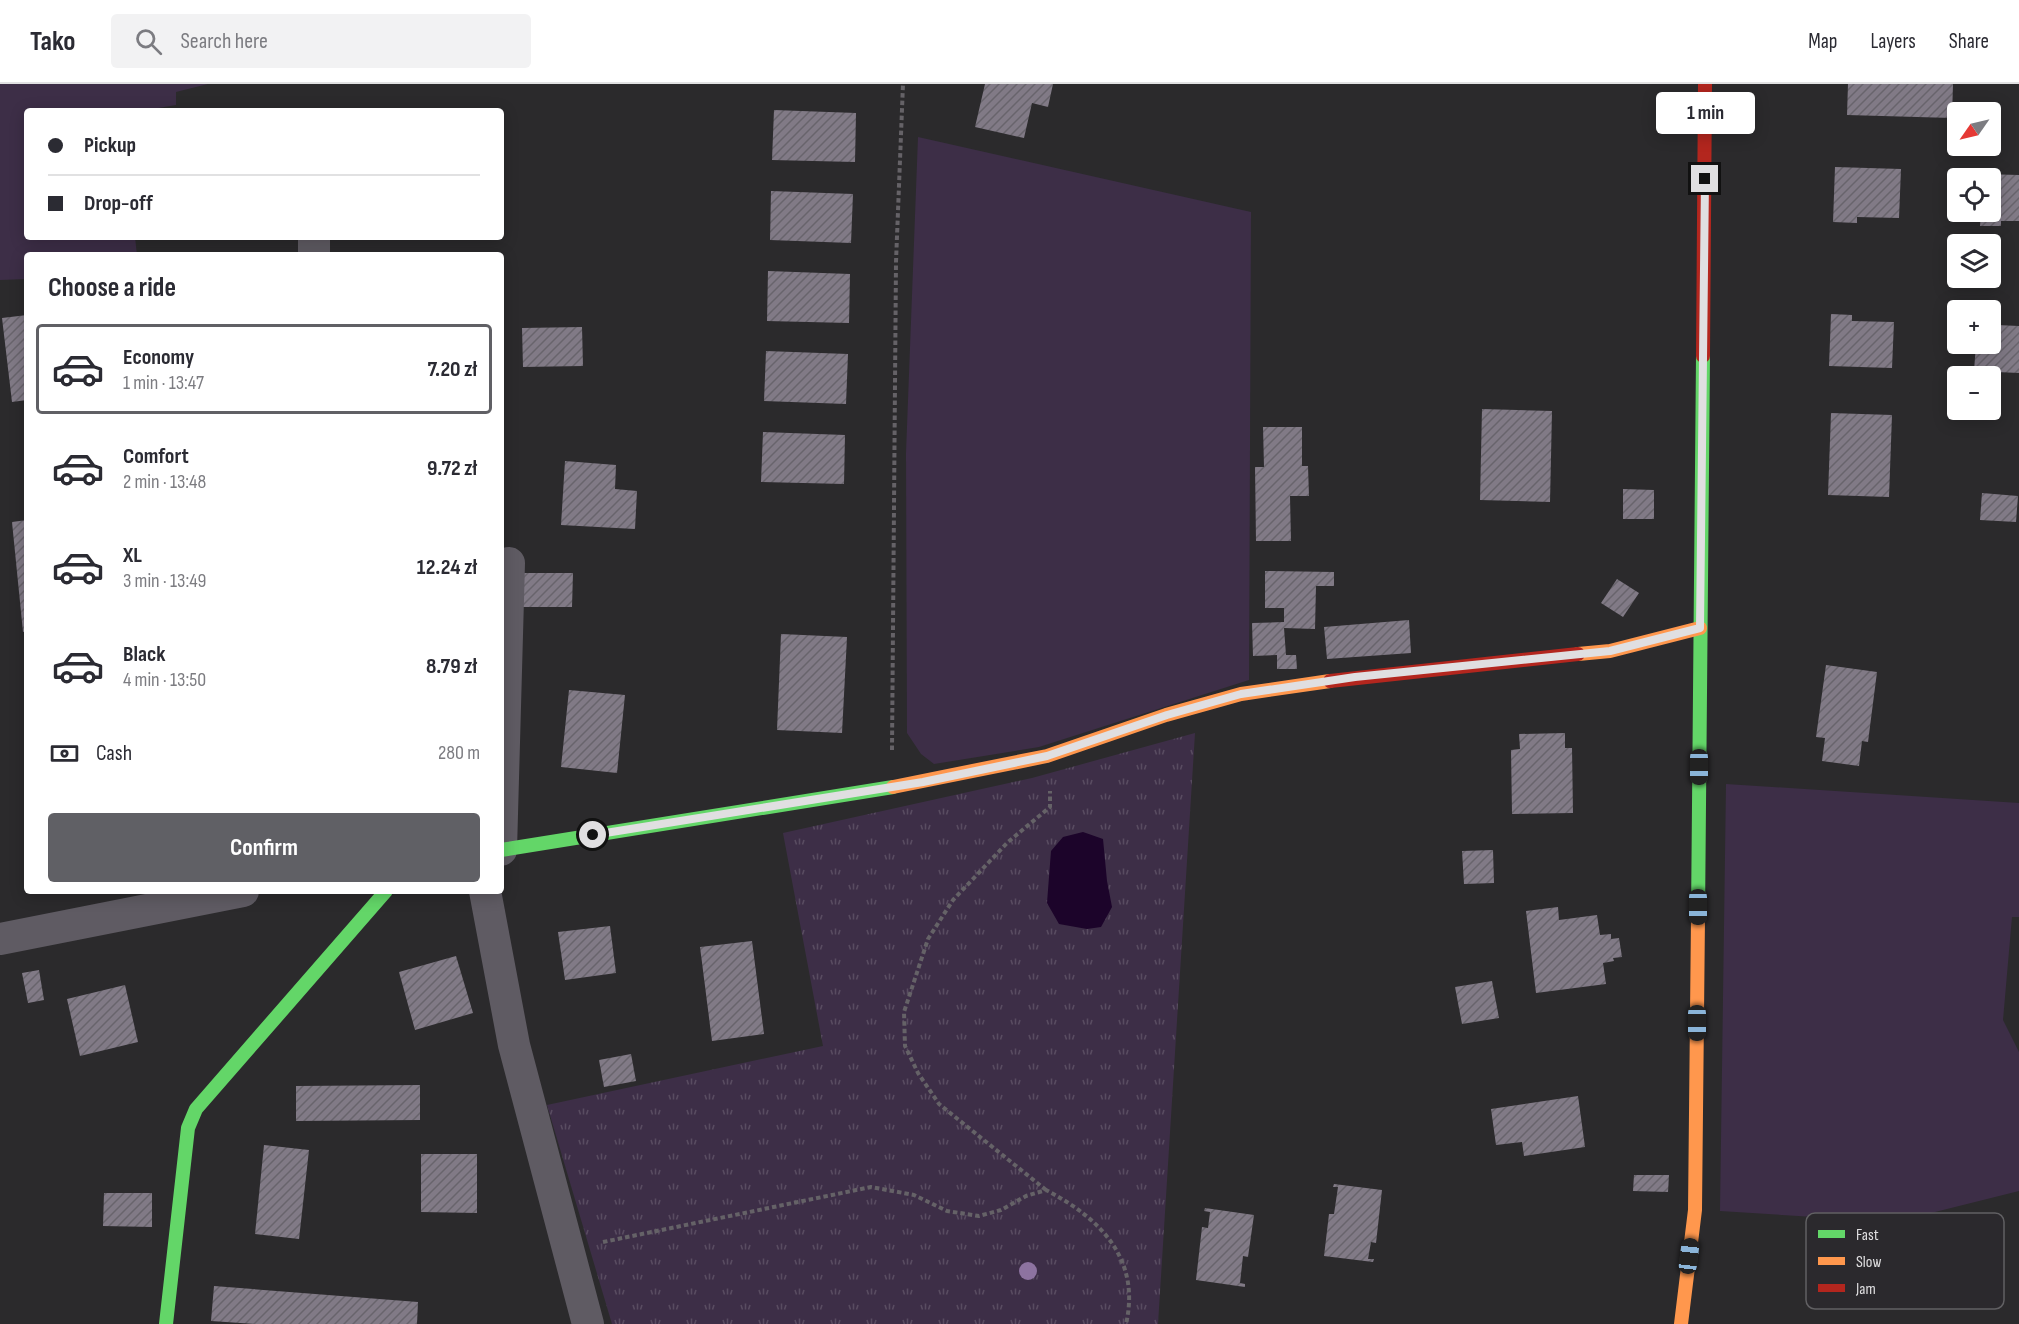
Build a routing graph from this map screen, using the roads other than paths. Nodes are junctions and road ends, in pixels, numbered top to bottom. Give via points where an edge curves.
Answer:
1 (1705, 84) edge
2 (509, 563) dead end
3 (1700, 628) junction
4 (504, 742) edge
5 (504, 850) edge
6 (212, 894) edge
7 (383, 894) edge
8 (486, 894) edge
9 (170, 898) edge
10 (0, 939) edge
11 (166, 1324) edge
12 (588, 1324) edge
13 (1681, 1324) edge

1 - 3 street
2 - 4 street
3 - 5 street via 1610,651 1355,677 1241,694 1047,756 891,787
3 - 13 street via 1695,1210
6 - 9 street
7 - 11 street via 196,1109 188,1128
8 - 12 street via 513,1045
9 - 10 street

